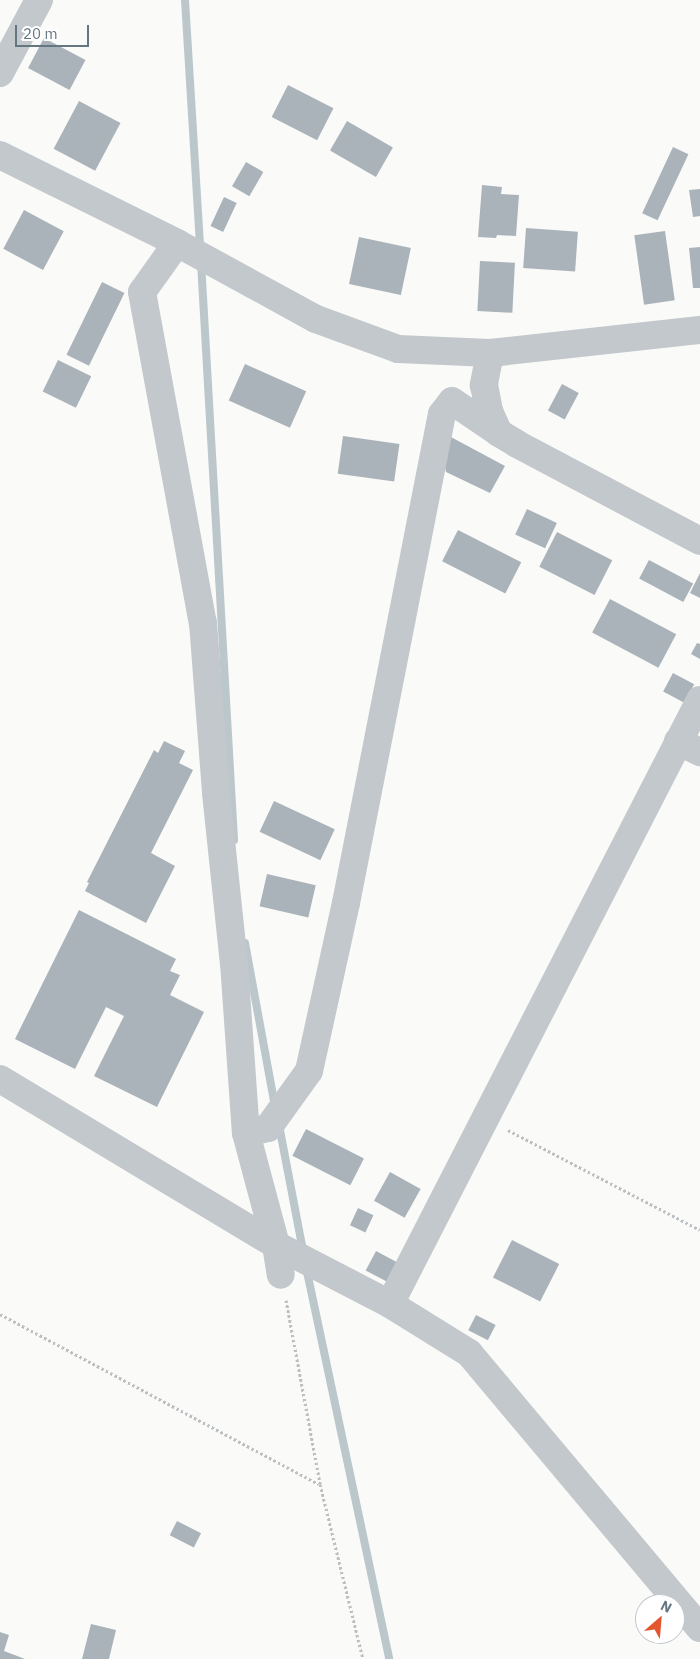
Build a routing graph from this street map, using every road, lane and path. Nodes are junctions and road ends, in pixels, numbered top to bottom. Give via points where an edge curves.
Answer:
1 (39, 0) edge
2 (0, 73) edge
3 (0, 155) edge
4 (177, 243) junction
5 (700, 330) edge
6 (490, 353) junction
7 (499, 433) junction
8 (700, 541) edge
9 (700, 700) edge
10 (689, 746) edge
11 (0, 1080) edge
12 (485, 1118) junction
13 (246, 1133) junction
14 (700, 1230) edge
15 (276, 1245) junction
16 (281, 1275) joint
17 (390, 1304) junction
18 (0, 1314) edge
19 (320, 1484) junction
20 (700, 1628) edge
21 (363, 1659) edge

1 - 2 street
3 - 4 street
4 - 6 street via 316,319 398,349
4 - 13 street via 142,292 203,624
5 - 6 street
6 - 7 street via 484,385 488,411
7 - 8 street
7 - 13 street via 452,401 442,414 346,903 309,1071 268,1128
9 - 10 street
10 - 12 street
11 - 15 street
12 - 14 path
12 - 17 street
13 - 15 street
15 - 16 street
15 - 17 street
16 - 19 path
17 - 20 street via 468,1353
18 - 19 path
19 - 21 path

